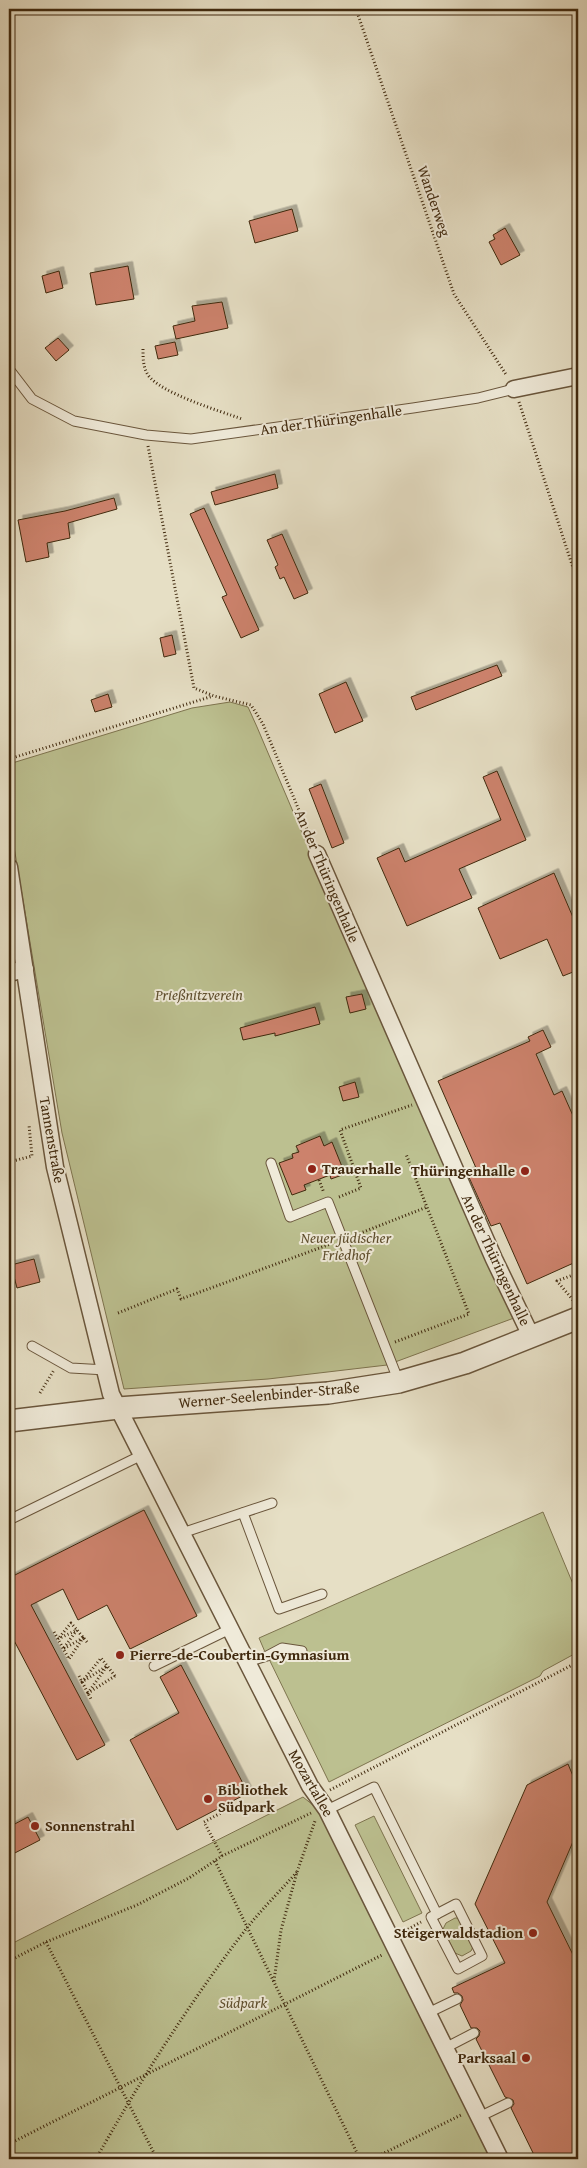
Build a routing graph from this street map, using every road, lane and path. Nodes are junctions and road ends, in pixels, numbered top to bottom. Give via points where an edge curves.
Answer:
1 (356, 9) edge
2 (143, 349) dead end
3 (9, 369) edge
4 (578, 376) edge
5 (514, 388) junction
6 (266, 428) junction
7 (146, 436) junction
8 (578, 583) edge
9 (214, 696) junction
10 (9, 759) edge
11 (317, 854) joint
12 (9, 867) edge
13 (11, 901) edge
14 (17, 971) edge
15 (424, 1100) junction
16 (29, 1125) dead end
17 (406, 1154) dead end
18 (9, 1162) edge
19 (271, 1163) dead end
20 (319, 1180) dead end
21 (323, 1189) dead end
22 (328, 1202) junction
23 (427, 1207) junction
24 (344, 1240) junction
25 (573, 1264) dead end
26 (578, 1273) edge
27 (577, 1310) edge
28 (118, 1313) dead end
29 (531, 1336) junction
30 (32, 1346) dead end
31 (386, 1346) junction
32 (59, 1361) junction
33 (106, 1370) junction
34 (399, 1382) junction
35 (40, 1393) dead end
36 (118, 1408) junction
37 (9, 1421) edge
38 (142, 1455) junction
39 (272, 1502) dead end
40 (243, 1512) junction
41 (9, 1520) edge
42 (182, 1533) junction
43 (322, 1594) dead end
44 (230, 1629) junction
45 (77, 1630) junction
46 (54, 1632) dead end
47 (83, 1638) junction
48 (58, 1639) junction
49 (87, 1642) dead end
50 (63, 1648) junction
51 (302, 1651) dead end
52 (247, 1662) junction
53 (578, 1662) edge
54 (107, 1666) junction
55 (154, 1666) dead end
56 (79, 1676) dead end
57 (82, 1682) junction
58 (88, 1693) junction
59 (91, 1699) dead end
60 (228, 1801) dead end
61 (322, 1805) junction
62 (222, 1856) junction
63 (215, 1861) junction
64 (297, 1872) junction
65 (437, 1914) junction
66 (425, 1920) dead end
67 (248, 1928) junction
68 (406, 1930) dead end
69 (46, 1942) junction
70 (382, 1955) dead end
71 (9, 1961) edge
72 (274, 1982) junction
73 (457, 1999) dead end
74 (284, 2004) junction
75 (428, 2013) junction
76 (474, 2033) dead end
77 (445, 2048) junction
78 (147, 2074) junction
79 (120, 2087) junction
80 (128, 2103) junction
81 (508, 2103) dead end
82 (463, 2114) dead end
83 (480, 2117) junction
84 (9, 2144) edge
85 (96, 2159) edge
86 (157, 2159) edge
87 (360, 2159) edge
88 (372, 2159) edge
89 (500, 2159) edge

1 - 5 path, Wanderweg via 454,294
2 - 6 path via 144,367 155,383
3 - 7 lane, An der Thüringenhalle via 32,399 74,421
4 - 5 street
5 - 6 lane, An der Thüringenhalle via 459,401
5 - 8 path, Wanderweg
6 - 7 lane, An der Thüringenhalle via 191,439
7 - 9 path, An der Thüringenhalle via 194,688
9 - 10 path
9 - 11 path, An der Thüringenhalle via 251,705 263,724
11 - 15 street, An der Thüringenhalle
12 - 13 street, Tannenstraße
13 - 14 street, Tannenstraße
14 - 33 street, Tannenstraße via 55,1167
15 - 22 path via 340,1130 361,1188
15 - 29 street, An der Thüringenhalle
16 - 18 path via 32,1156
17 - 23 path
19 - 22 lane via 290,1217
20 - 21 path
22 - 24 lane
23 - 24 path
23 - 31 path via 468,1314
24 - 28 path via 181,1299 177,1290
24 - 31 lane
25 - 26 path
26 - 27 path via 557,1281
27 - 29 street, Werner-Seelenbinder-Straße
29 - 34 street, Werner-Seelenbinder-Straße via 465,1363
30 - 32 lane
31 - 34 lane
32 - 33 lane via 71,1368
32 - 35 path
33 - 36 street, Tannenstraße
34 - 36 street, Werner-Seelenbinder-Straße via 328,1393
36 - 37 street, Werner-Seelenbinder-Straße
36 - 38 street, Mozartallee
38 - 41 lane
38 - 42 street, Mozartallee
39 - 40 lane
40 - 42 lane
40 - 43 lane via 279,1609
42 - 44 street, Mozartallee
44 - 52 street, Mozartallee
44 - 55 lane
45 - 47 path
45 - 48 path
45 - 48 path via 71,1623
45 - 50 path
46 - 48 path
47 - 49 path
47 - 50 path
47 - 50 path via 69,1659
48 - 50 path
51 - 52 lane via 282,1648
52 - 61 street, Mozartallee
53 - 61 path
54 - 57 path
54 - 57 path via 101,1658
54 - 58 path
54 - 58 path via 115,1676
56 - 57 path
57 - 58 path
58 - 59 path
60 - 62 path via 232,1807 204,1822
61 - 62 path
61 - 64 path
61 - 65 lane via 374,1787
61 - 75 street, Mozartallee
62 - 63 path
63 - 67 path
63 - 69 path via 138,1905
64 - 67 path
64 - 72 path via 281,1930
65 - 65 lane via 456,1904 482,1956 458,1970 431,1917
66 - 68 path
67 - 72 path
67 - 78 path via 189,2007
69 - 71 path
69 - 79 path
70 - 74 path
72 - 74 path
73 - 75 lane
74 - 78 path
74 - 87 path
75 - 77 street, Mozartallee
76 - 77 lane
77 - 83 street, Mozartallee
78 - 79 path
78 - 80 path
79 - 80 path
79 - 84 path
80 - 85 path
80 - 86 path
81 - 83 lane
82 - 88 path
83 - 89 street, Mozartallee

